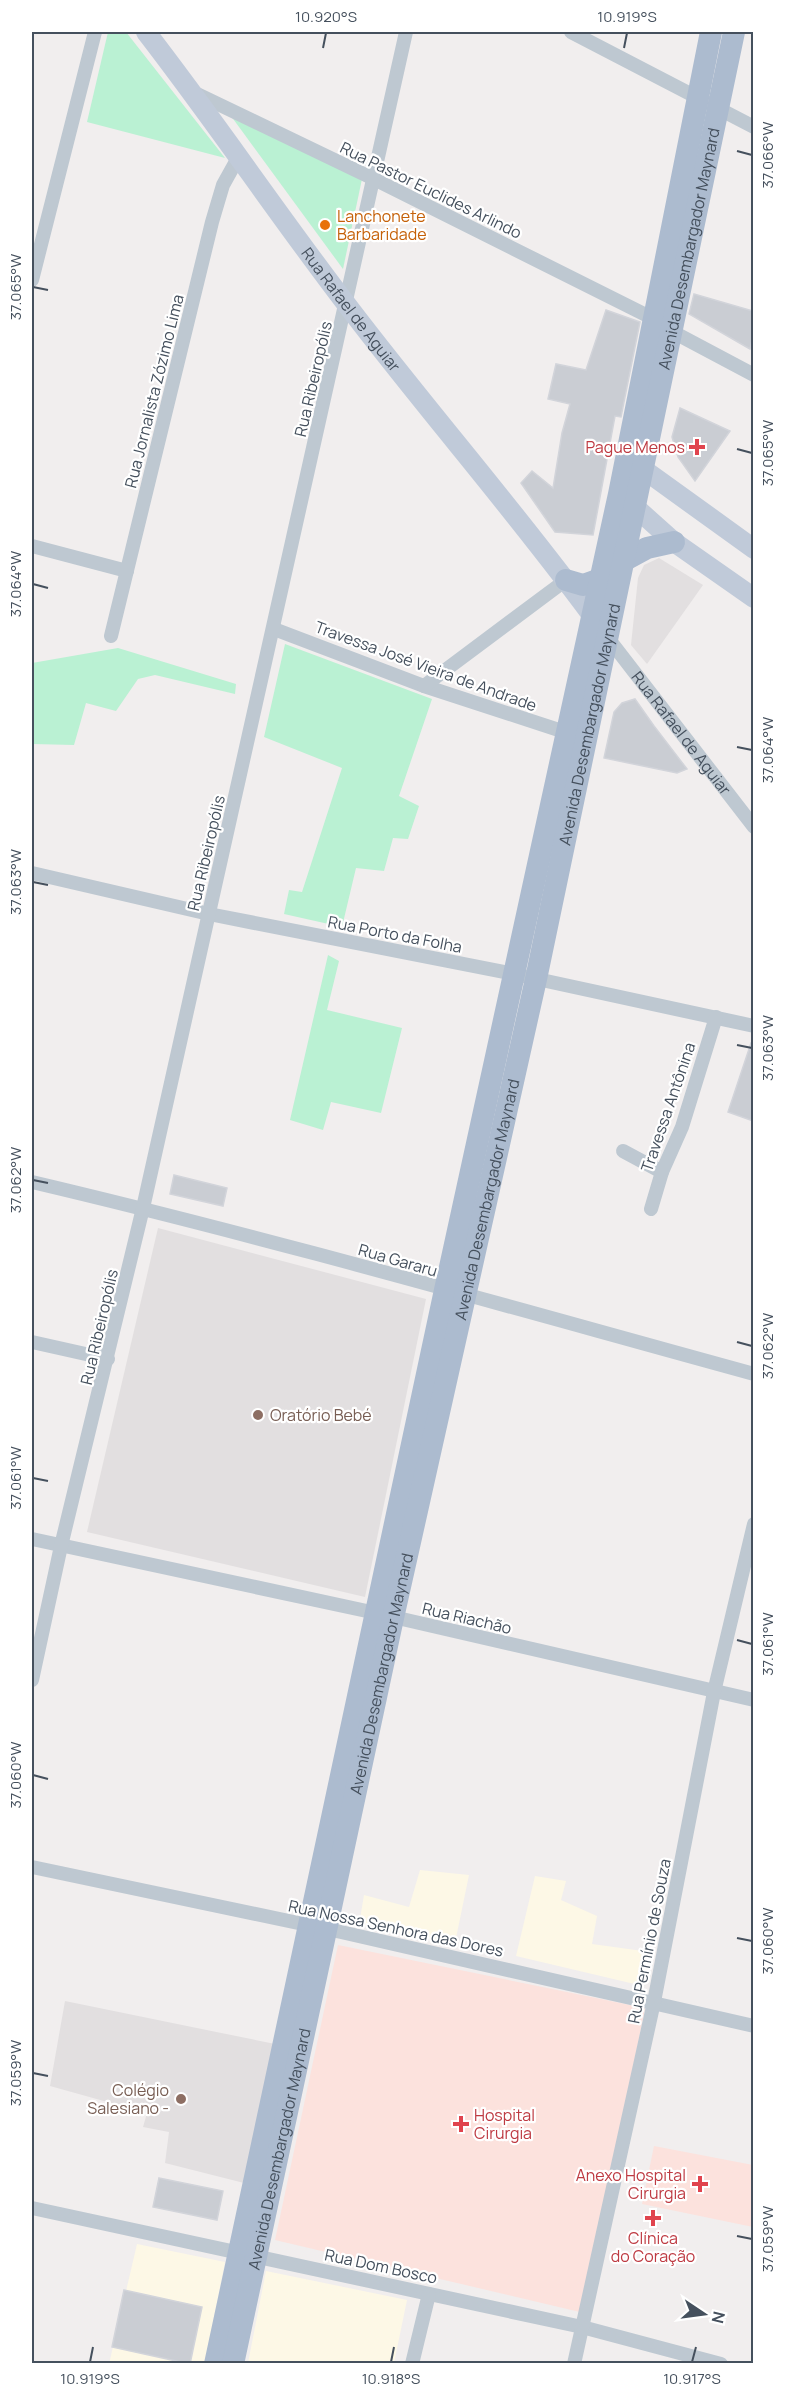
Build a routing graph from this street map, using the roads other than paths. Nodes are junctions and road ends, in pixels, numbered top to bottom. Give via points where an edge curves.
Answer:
1 (95, 32) edge
2 (146, 32) edge
3 (406, 32) edge
4 (571, 32) edge
5 (711, 32) edge
6 (734, 32) edge
7 (192, 92) junction
8 (697, 97) junction
9 (718, 107) junction
10 (753, 127) edge
11 (238, 158) junction
12 (374, 179) junction
13 (32, 280) edge
14 (346, 305) junction
15 (654, 319) junction
16 (673, 332) junction
17 (753, 375) edge
18 (635, 462) junction
19 (619, 494) junction
20 (636, 509) junction
21 (674, 542) junction
22 (32, 546) edge
23 (753, 549) edge
24 (623, 561) junction
25 (127, 571) junction
26 (600, 579) junction
27 (566, 580) junction
28 (753, 598) edge
29 (591, 614) junction
30 (274, 629) junction
31 (111, 636) dead end
32 (608, 638) junction
33 (424, 686) junction
34 (568, 733) junction
35 (753, 827) edge
36 (32, 873) edge
37 (209, 914) junction
38 (514, 974) junction
39 (536, 979) junction
40 (716, 1017) junction
41 (753, 1026) edge
42 (623, 1151) dead end
43 (662, 1172) junction
44 (32, 1182) edge
45 (143, 1208) junction
46 (651, 1209) dead end
47 (455, 1293) junction
48 (32, 1342) edge
49 (108, 1359) junction
50 (753, 1374) edge
51 (753, 1524) edge
52 (32, 1539) edge
53 (61, 1546) junction
54 (384, 1616) junction
55 (32, 1680) edge
56 (714, 1692) junction
57 (753, 1700) edge
58 (32, 1867) edge
59 (318, 1928) junction
60 (654, 2002) junction
61 (753, 2026) edge
62 (32, 2208) edge
63 (248, 2254) junction
64 (429, 2294) junction
65 (582, 2327) junction
66 (215, 2364) edge
67 (233, 2364) edge
68 (412, 2364) edge
69 (574, 2364) edge
70 (721, 2364) edge

1 - 13 street
2 - 7 street, Rua Rafael de Aguiar
3 - 12 street, Rua Ribeiropólis
4 - 8 street
5 - 8 main road, Avenida Desembargador Maynard
6 - 9 main road, Avenida Desembargador Maynard
7 - 11 street, Rua Rafael de Aguiar
7 - 12 street, Rua Pastor Euclides Arlindo
8 - 9 street
8 - 15 main road, Avenida Desembargador Maynard
9 - 10 street
9 - 16 main road, Avenida Desembargador Maynard
11 - 14 street, Rua Rafael de Aguiar
11 - 25 street, Rua Jornalista Zózimo Lima via 223,185 212,222
12 - 14 street, Rua Ribeiropólis
12 - 15 street, Rua Pastor Euclides Arlindo
14 - 27 street, Rua Rafael de Aguiar
14 - 30 street, Rua Ribeiropólis
15 - 18 main road, Avenida Desembargador Maynard
16 - 17 street
16 - 18 main road, Avenida Desembargador Maynard
18 - 19 main road, Avenida Desembargador Maynard
18 - 20 main road, Avenida Desembargador Maynard
18 - 23 street
19 - 20 street
19 - 26 main road, Avenida Desembargador Maynard
20 - 21 street
20 - 24 main road, Avenida Desembargador Maynard
21 - 24 main road via 647,548
21 - 28 street
22 - 25 street
24 - 32 main road, Avenida Desembargador Maynard
25 - 31 street, Rua Jornalista Zózimo Lima
26 - 27 main road via 584,585
26 - 29 main road, Avenida Desembargador Maynard
27 - 29 street, Rua Rafael de Aguiar
27 - 33 street
29 - 32 street, Rua Rafael de Aguiar
29 - 34 main road, Avenida Desembargador Maynard
30 - 33 street, Travessa José Vieira de Andrade
30 - 37 street, Rua Ribeiropólis
32 - 35 street, Rua Rafael de Aguiar
32 - 39 main road, Avenida Desembargador Maynard
33 - 34 street, Travessa José Vieira de Andrade
34 - 38 main road, Avenida Desembargador Maynard
36 - 37 street, Rua Porto da Folha
37 - 38 street, Rua Porto da Folha
37 - 45 street, Rua Ribeiropólis
38 - 39 street, Rua Porto da Folha
38 - 47 main road, Avenida Desembargador Maynard
39 - 40 street, Rua Porto da Folha
39 - 47 main road, Avenida Desembargador Maynard
40 - 41 street, Rua Porto da Folha
40 - 43 street, Travessa Antônina via 682,1127
42 - 43 street
43 - 46 street, Travessa Antônina
44 - 45 street, Rua Gararu
45 - 47 street, Rua Gararu
45 - 49 street, Rua Ribeiropólis
47 - 50 street, Rua Gararu
47 - 54 main road, Avenida Desembargador Maynard
48 - 49 street
49 - 53 street, Rua Ribeiropólis
51 - 56 street, Rua Permínio de Souza
52 - 53 street, Rua Riachão
53 - 54 street, Rua Riachão
53 - 55 street, Rua Ribeiropólis
54 - 56 street, Rua Riachão
54 - 59 main road, Avenida Desembargador Maynard
56 - 57 street, Rua Riachão
56 - 60 street, Rua Permínio de Souza
58 - 59 street, Rua Nossa Senhora das Dores
59 - 60 street, Rua Nossa Senhora das Dores
59 - 63 main road, Avenida Desembargador Maynard
60 - 61 street, Rua Nossa Senhora das Dores
60 - 65 street, Rua Permínio de Souza
62 - 63 street, Rua Dom Bosco
63 - 64 street, Rua Dom Bosco
63 - 66 main road, Avenida Desembargador Maynard
63 - 67 main road, Avenida Desembargador Maynard
64 - 65 street, Rua Dom Bosco
64 - 68 street
65 - 69 street, Rua Permínio de Souza
65 - 70 street, Rua Dom Bosco

